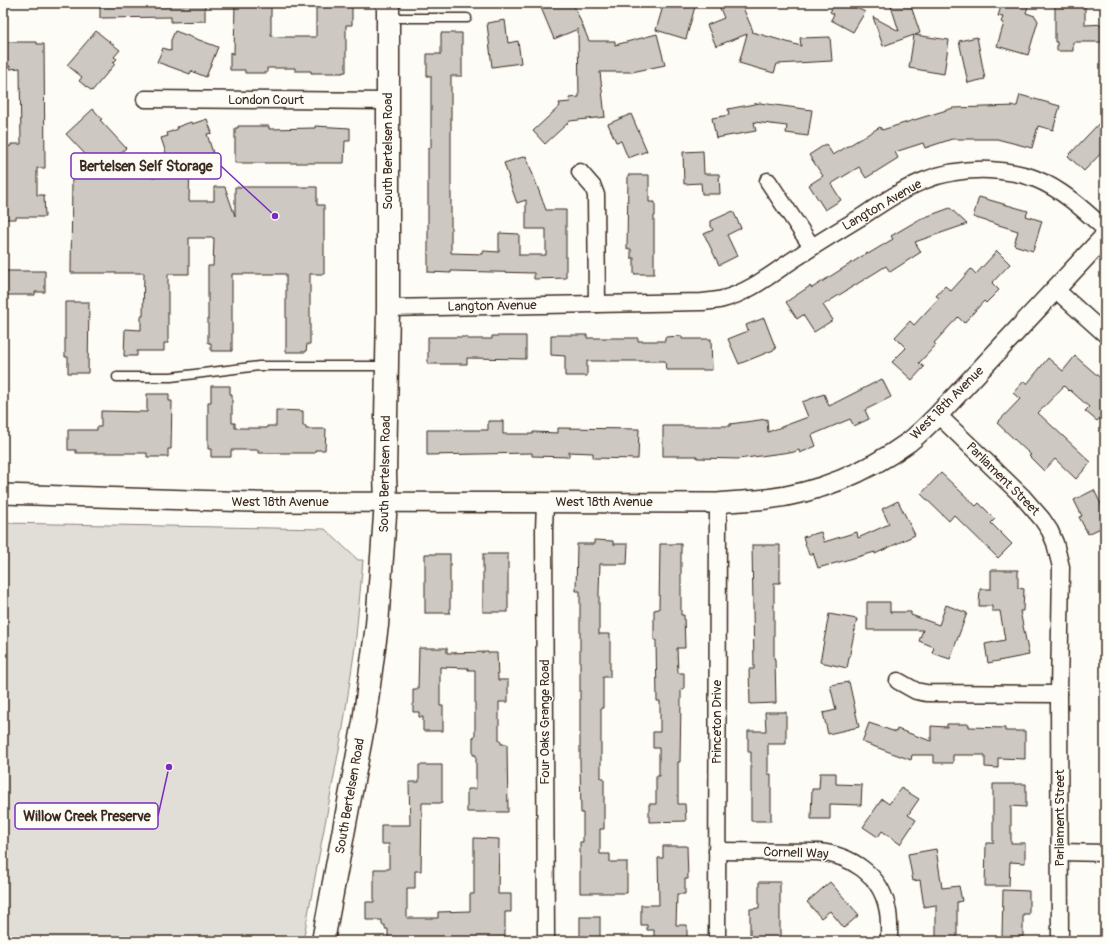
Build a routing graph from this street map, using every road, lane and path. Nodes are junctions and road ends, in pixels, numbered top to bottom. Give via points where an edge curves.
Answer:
1 (388, 10) edge
2 (467, 18) dead end
3 (145, 99) dead end
4 (388, 101) junction
5 (580, 172) dead end
6 (768, 181) dead end
7 (1105, 229) edge
8 (1105, 236) edge
9 (812, 247) junction
10 (1056, 289) junction
11 (597, 304) junction
12 (388, 308) junction
13 (1105, 334) edge
14 (387, 366) junction
15 (116, 377) dead end
16 (938, 415) junction
17 (3, 494) edge
18 (386, 502) junction
19 (545, 502) junction
20 (718, 503) junction
21 (898, 681) dead end
22 (1059, 694) junction
23 (717, 851) junction
24 (1060, 852) junction
25 (1105, 853) edge
26 (323, 941) edge
27 (546, 941) edge
28 (717, 941) edge
29 (889, 941) edge
30 (1060, 941) edge

1 - 2 lane
1 - 4 main road, South Bertelsen Road
3 - 4 street, London Court
4 - 12 main road, South Bertelsen Road
5 - 11 street via 593,187 596,196
6 - 9 street
7 - 9 street, Langton Avenue via 1066,196 1036,179 1002,171 969,170 951,172 912,185
8 - 10 street, West 18th Avenue
9 - 11 street, Langton Avenue via 751,287 723,299 702,302
10 - 13 street
10 - 16 street, West 18th Avenue
11 - 12 street, Langton Avenue
12 - 14 main road, South Bertelsen Road
14 - 15 lane via 259,366 171,377
14 - 18 main road, South Bertelsen Road
16 - 20 street, West 18th Avenue via 910,441 876,463 822,487 768,499
16 - 22 street, Parliament Street via 1022,496 1042,519 1056,543 1061,579
17 - 18 street, West 18th Avenue via 252,502
18 - 19 street, West 18th Avenue
18 - 26 main road, South Bertelsen Road via 378,625 364,722
19 - 20 street, West 18th Avenue
19 - 27 street, Four Oaks Grange Road
20 - 23 street, Princeton Drive
21 - 22 street via 916,691 926,693
22 - 24 street, Parliament Street
23 - 28 street, Princeton Drive
23 - 29 street, Cornell Way via 831,853 856,863 871,877 882,894 889,920
24 - 25 street
24 - 30 street, Parliament Street

